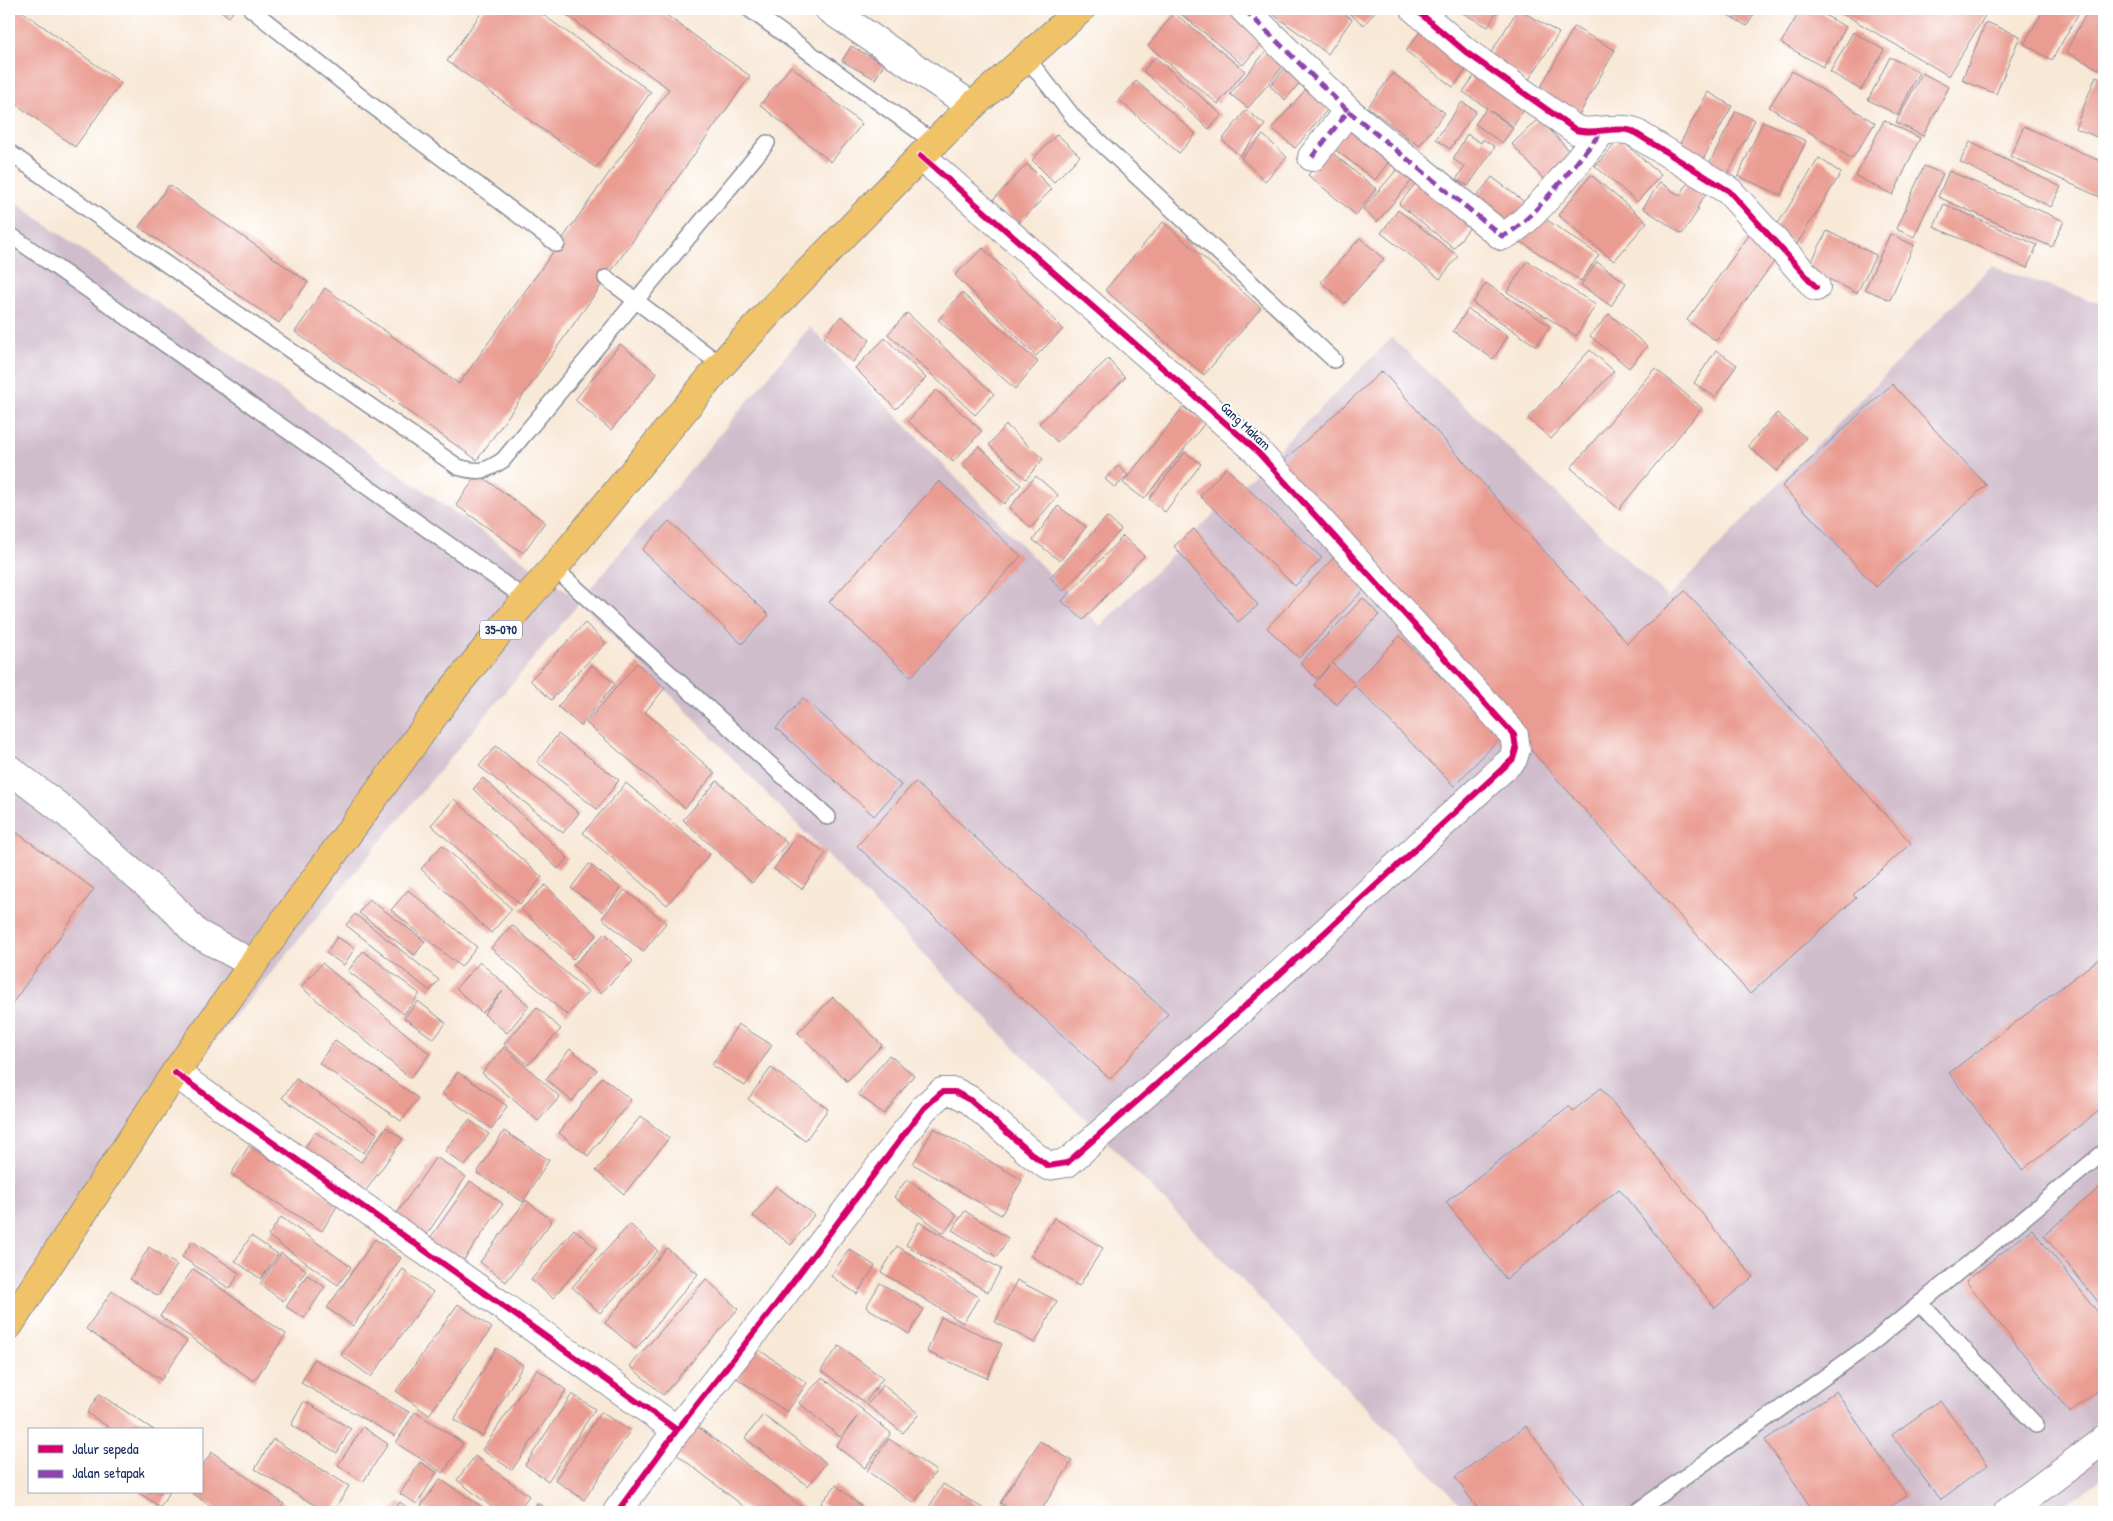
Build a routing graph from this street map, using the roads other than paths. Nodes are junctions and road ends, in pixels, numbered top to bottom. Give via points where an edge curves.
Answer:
1 (250, 9) edge
2 (749, 9) edge
3 (829, 9) edge
4 (1081, 9) edge
5 (1244, 9) edge
6 (1415, 9) edge
7 (1026, 57) junction
8 (972, 106) junction
9 (1348, 111) junction
10 (1602, 131) junction
11 (767, 143) dead end
12 (928, 150) junction
13 (9, 152) edge
14 (1312, 157) dead end
15 (9, 234) edge
16 (556, 244) dead end
17 (606, 278) dead end
18 (1816, 287) dead end
19 (636, 299) junction
20 (1334, 360) dead end
21 (721, 365) junction
22 (554, 568) junction
23 (526, 599) junction
24 (9, 769) edge
25 (828, 817) dead end
26 (253, 964) junction
27 (175, 1073) junction
28 (2104, 1152) edge
29 (1920, 1303) junction
30 (9, 1325) edge
31 (2036, 1425) dead end
32 (676, 1430) junction
33 (2104, 1440) edge
34 (617, 1512) edge
35 (1636, 1512) edge
36 (2008, 1512) edge

1 - 16 lane
2 - 12 lane
3 - 8 street
4 - 7 main road, 35-070
5 - 9 street
6 - 10 street via 1466,53 1576,130 1585,133
7 - 8 main road, 35-070
7 - 20 lane via 1075,119
8 - 12 main road, 35-070
9 - 10 street via 1502,236 1515,230
9 - 14 street
10 - 18 street via 1624,129 1632,132 1729,191
11 - 19 lane
12 - 21 main road, 35-070
12 - 32 street, Gang Makam via 1256,449 1514,736 1516,750 1513,759 1244,1007 1066,1163 1048,1166 970,1100 954,1092 942,1092 924,1108 774,1307
13 - 19 lane via 458,467 474,472 489,469 503,460
15 - 23 lane
17 - 19 lane
19 - 21 lane
21 - 22 main road, 35-070
22 - 23 main road, 35-070
22 - 25 lane
23 - 26 main road, 35-070 via 451,692
24 - 26 street via 67,813 170,904 196,933
26 - 27 main road, 35-070
27 - 30 main road, 35-070
27 - 32 street
28 - 29 lane
29 - 31 lane
29 - 35 lane via 1872,1343
32 - 34 street
33 - 36 street

